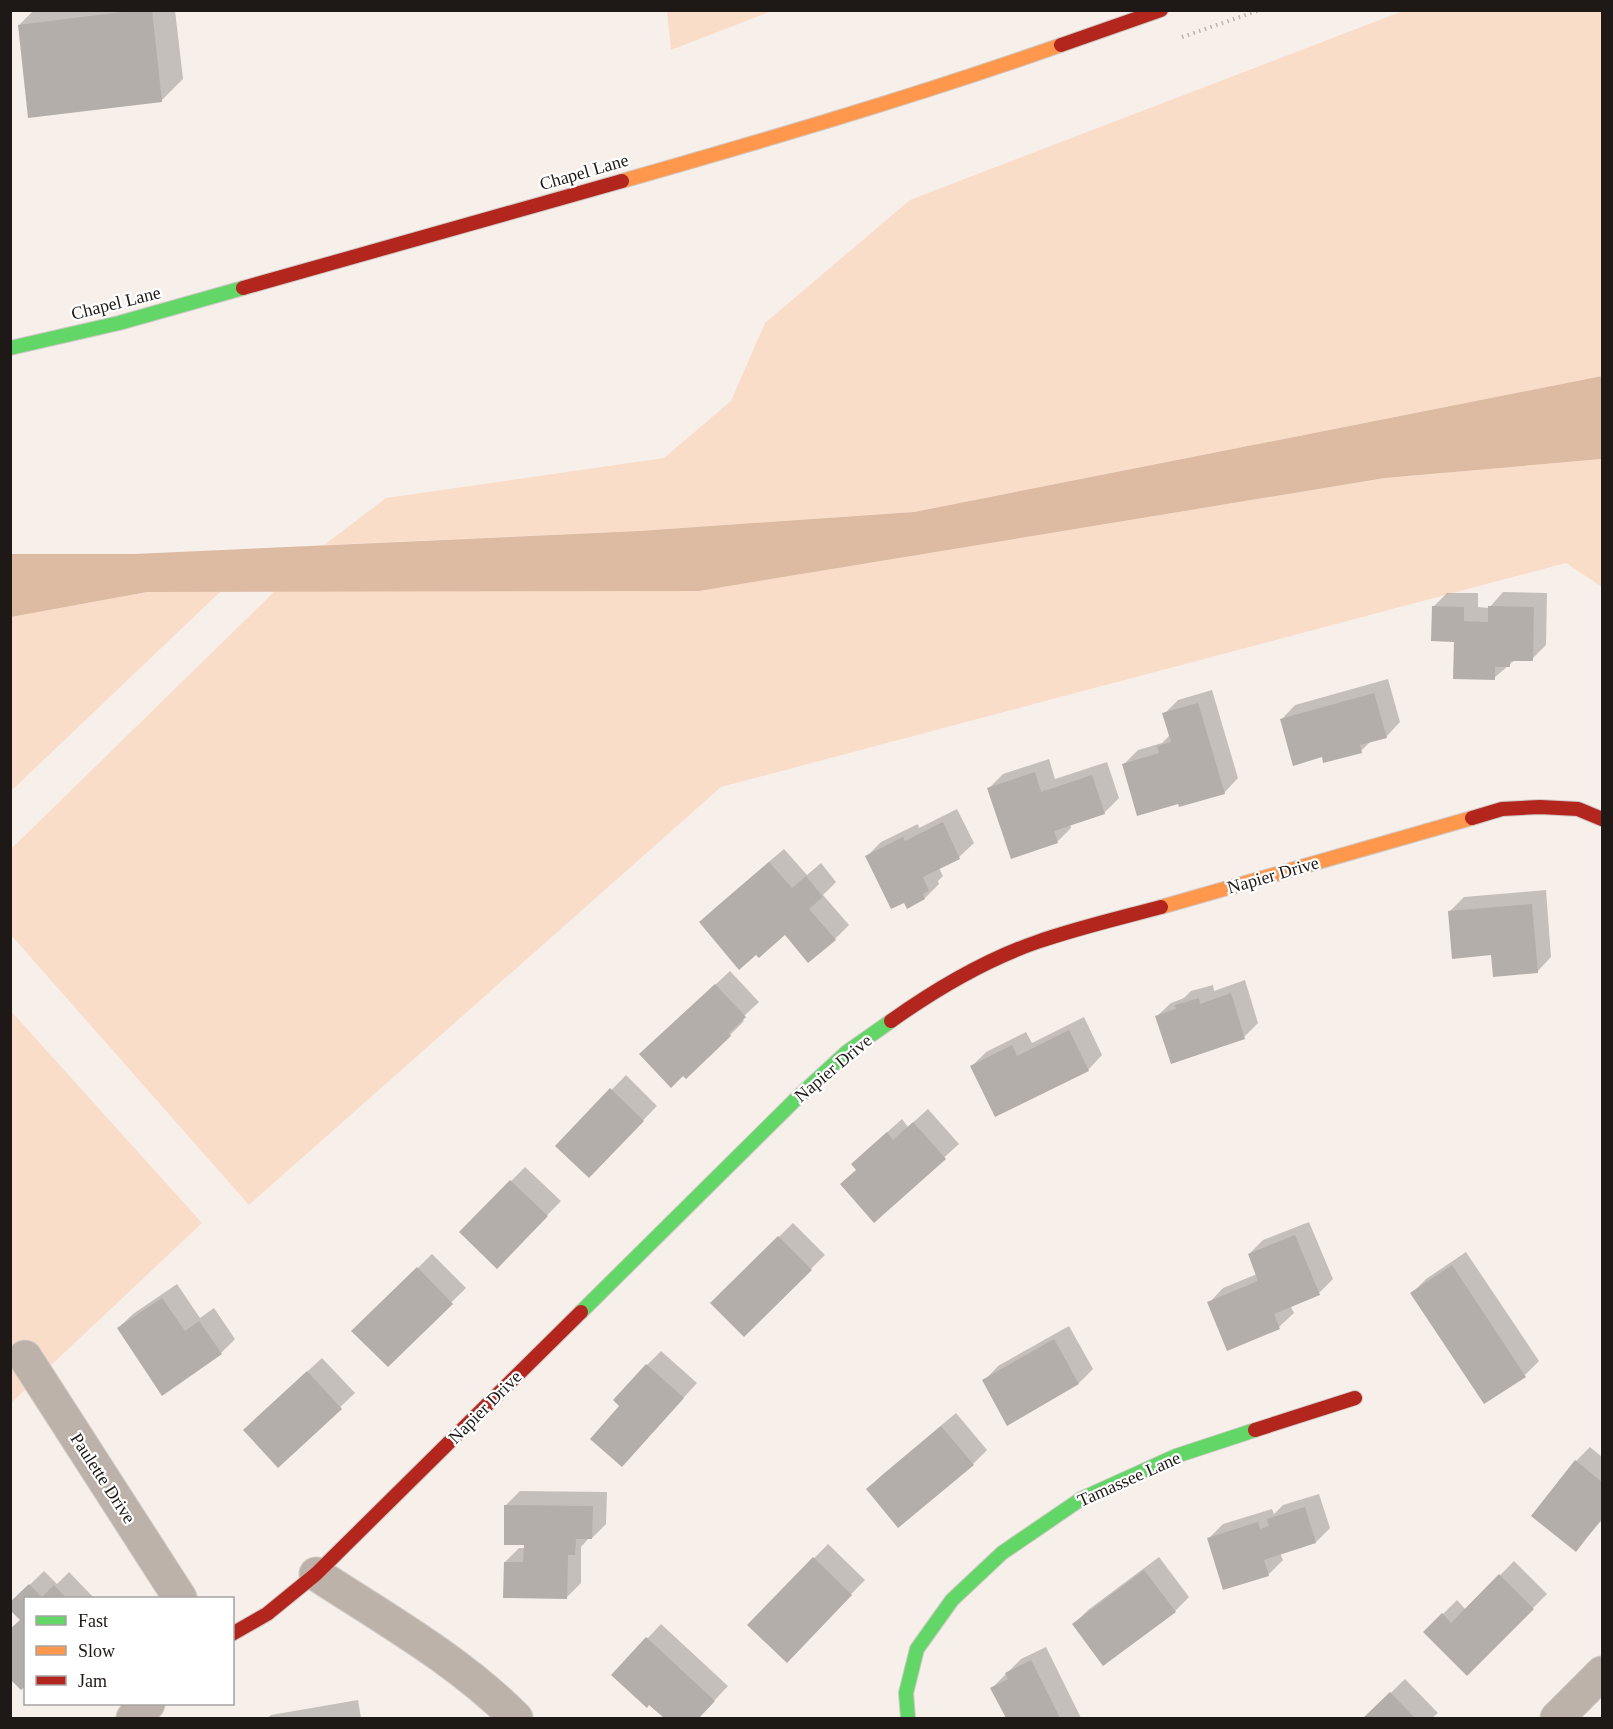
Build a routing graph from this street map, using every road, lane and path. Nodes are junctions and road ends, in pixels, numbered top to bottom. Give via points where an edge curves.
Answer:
1 (1161, 10) edge
2 (10, 348) edge
3 (1602, 819) edge
4 (25, 1357) dead end
5 (1354, 1398) dead end
6 (316, 1574) junction
7 (179, 1597) edge
8 (234, 1633) edge
9 (1602, 1673) edge
10 (147, 1705) edge
11 (133, 1719) edge
12 (516, 1719) edge
13 (908, 1719) edge
14 (1557, 1719) edge

1 - 2 street, Chapel Lane via 977,75 766,140 119,323
3 - 6 street, Napier Drive via 1578,809 1502,809 1037,942 984,964 914,1005 847,1052 797,1098
4 - 7 street, Paulette Drive
5 - 13 street, Tamassee Lane via 1165,1461 1081,1499 1002,1553 952,1600 917,1649 906,1693
6 - 8 street, Napier Drive via 267,1614
6 - 12 street via 445,1658
9 - 14 street
10 - 11 street

